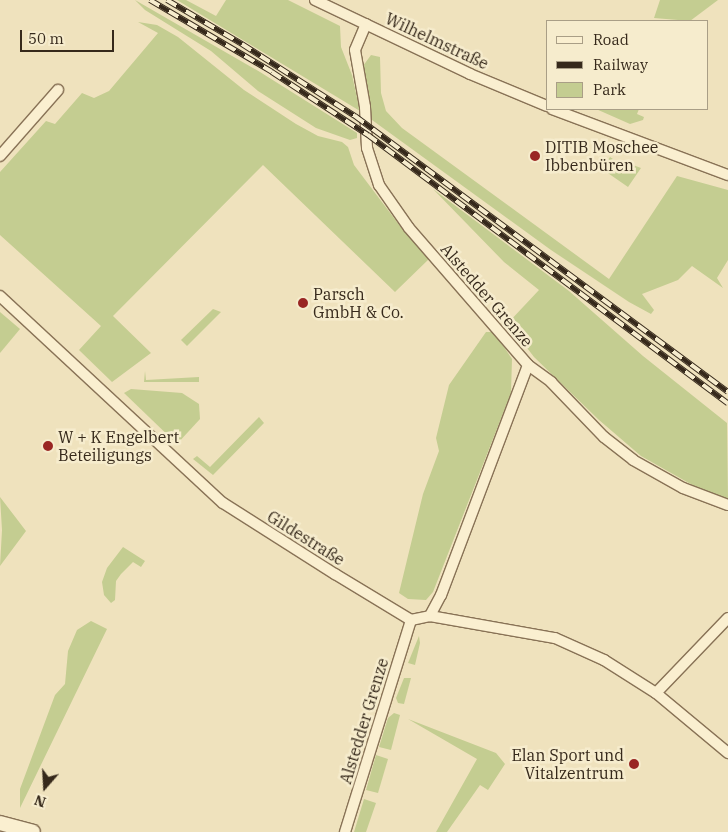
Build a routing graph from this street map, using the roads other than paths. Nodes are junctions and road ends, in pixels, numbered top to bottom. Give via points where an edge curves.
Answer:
1 (315, 0) edge
2 (329, 3) edge
3 (366, 24) junction
4 (58, 90) dead end
5 (546, 106) edge
6 (555, 110) edge
7 (0, 156) edge
8 (728, 175) edge
9 (0, 296) edge
10 (528, 365) junction
11 (728, 505) edge
12 (430, 616) junction
13 (728, 618) edge
14 (411, 620) junction
15 (656, 693) junction
16 (728, 752) edge
17 (0, 823) edge
18 (33, 832) edge
19 (345, 832) edge

1 - 2 street, Wilhelmstraße
2 - 3 street, Wilhelmstraße
3 - 5 street, Wilhelmstraße
3 - 10 street, Alstedder Grenze via 355,50 365,107 367,148 379,185 409,228
4 - 7 street
6 - 8 street
9 - 14 street, Gildestraße via 223,504
10 - 11 street via 551,382 604,437 633,460 683,488
10 - 12 street, Alstedder Grenze via 445,586
12 - 14 street
12 - 15 street via 555,638 604,660
13 - 15 street
14 - 19 street, Alstedder Grenze
15 - 16 street
17 - 18 street

